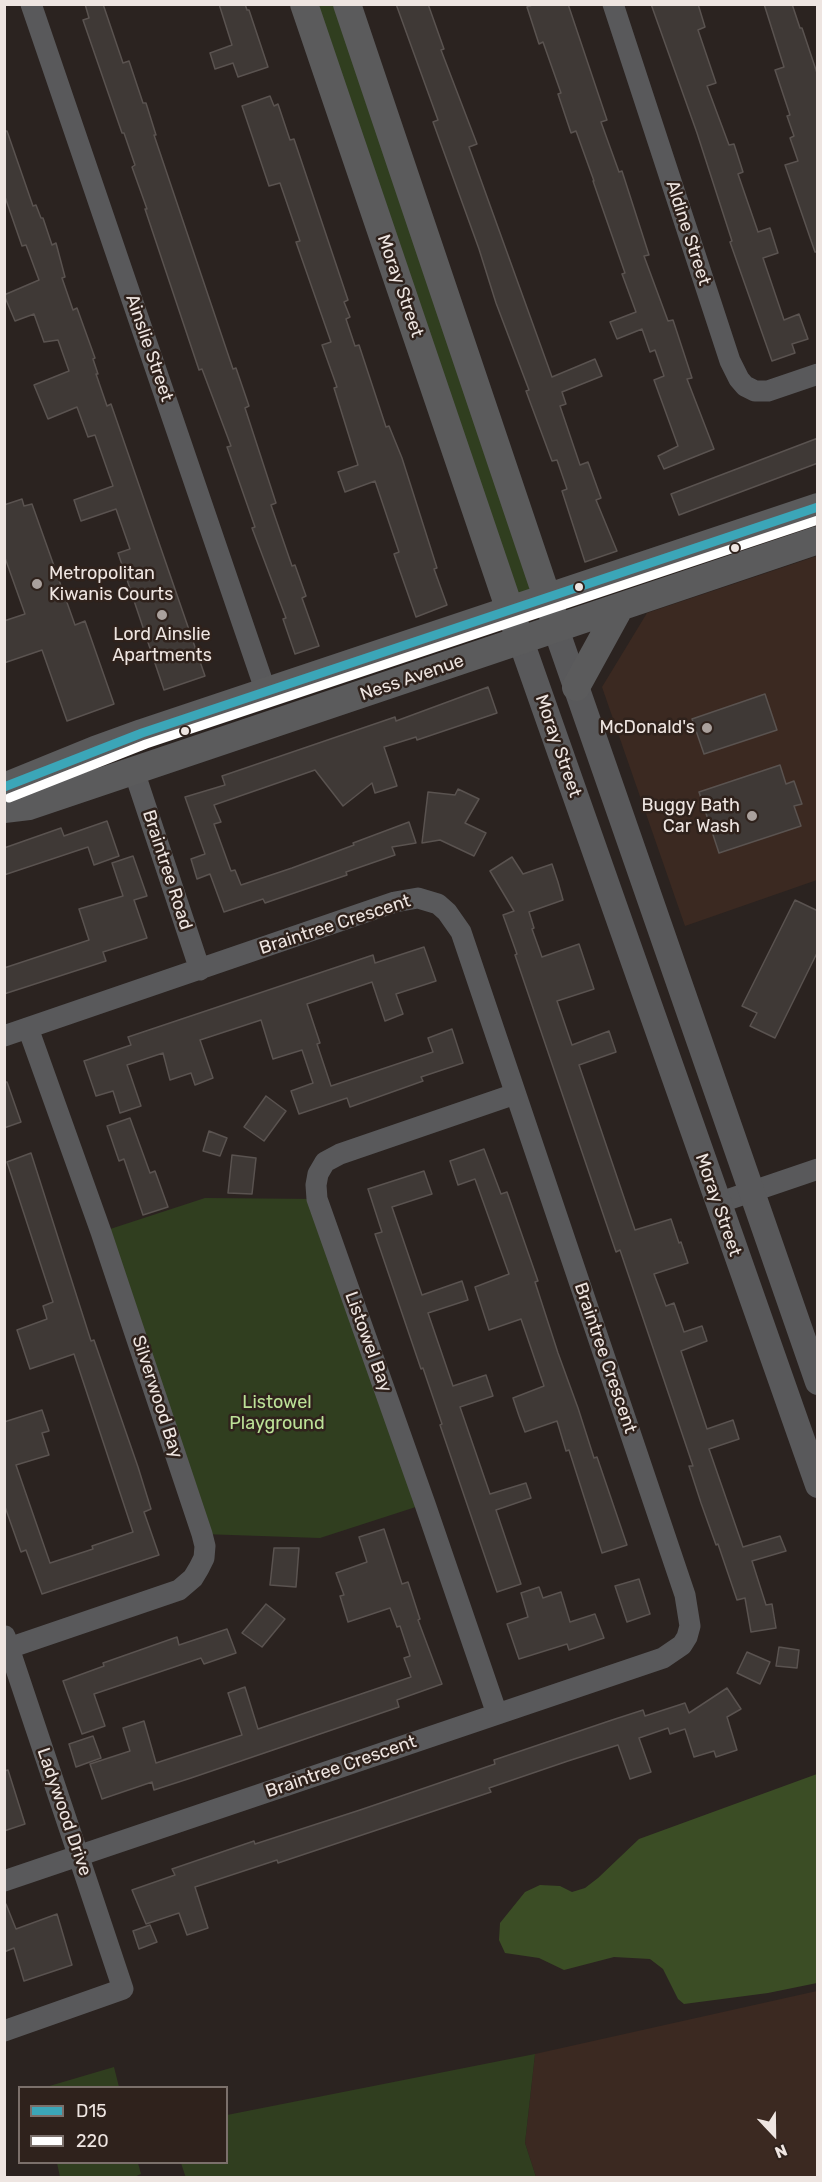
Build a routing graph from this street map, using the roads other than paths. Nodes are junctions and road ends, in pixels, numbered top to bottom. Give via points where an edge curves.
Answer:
1 (31, 4) edge
2 (304, 4) edge
3 (347, 4) edge
4 (614, 4) edge
5 (818, 374) edge
6 (818, 507) edge
7 (818, 540) edge
8 (548, 597) junction
9 (620, 607) junction
10 (510, 609) junction
11 (556, 629) junction
12 (521, 641) junction
13 (576, 687) junction
14 (266, 692) junction
15 (134, 771) junction
16 (4, 788) edge
17 (4, 809) edge
18 (200, 970) junction
19 (28, 1028) junction
20 (4, 1036) edge
21 (515, 1094) junction
22 (818, 1169) edge
23 (751, 1191) junction
24 (717, 1203) junction
25 (818, 1382) edge
26 (818, 1485) edge
27 (7, 1642) edge
28 (497, 1714) junction
29 (78, 1856) junction
30 (4, 1881) edge
31 (4, 2031) edge

1 - 14 street, Ainslie Street
2 - 10 main road, Moray Street
3 - 8 main road, Moray Street
4 - 5 street, Aldine Street via 739,379 755,391 768,391
6 - 8 main road, Ness Avenue
7 - 9 main road, Ness Avenue
8 - 10 main road, Ness Avenue
8 - 11 main road, Moray Street
9 - 11 main road, Ness Avenue
9 - 13 main road
10 - 12 main road, Moray Street
10 - 14 main road, Ness Avenue
11 - 12 main road, Ness Avenue
11 - 13 street, Moray Street
12 - 15 main road, Ness Avenue
12 - 24 street, Moray Street
13 - 23 street, Moray Street
14 - 16 main road, Ness Avenue via 95,750
15 - 17 main road, Ness Avenue via 29,806
15 - 18 street, Braintree Road
18 - 19 street, Braintree Crescent
18 - 21 street, Braintree Crescent via 395,902 429,900 447,912 461,933
19 - 20 street, Braintree Crescent
19 - 27 street, Silverwood Bay via 101,1232 205,1546 194,1578 179,1590
21 - 28 street, Braintree Crescent via 686,1595 690,1626 682,1645 663,1658
21 - 28 street, Listowel Bay via 340,1154 325,1162 316,1185 316,1199
22 - 23 street
23 - 24 street
23 - 25 street, Moray Street
24 - 26 street, Moray Street
27 - 29 street, Ladywood Drive
28 - 29 street, Braintree Crescent
29 - 30 street, Braintree Crescent
29 - 31 street, Ladywood Drive via 123,1989

